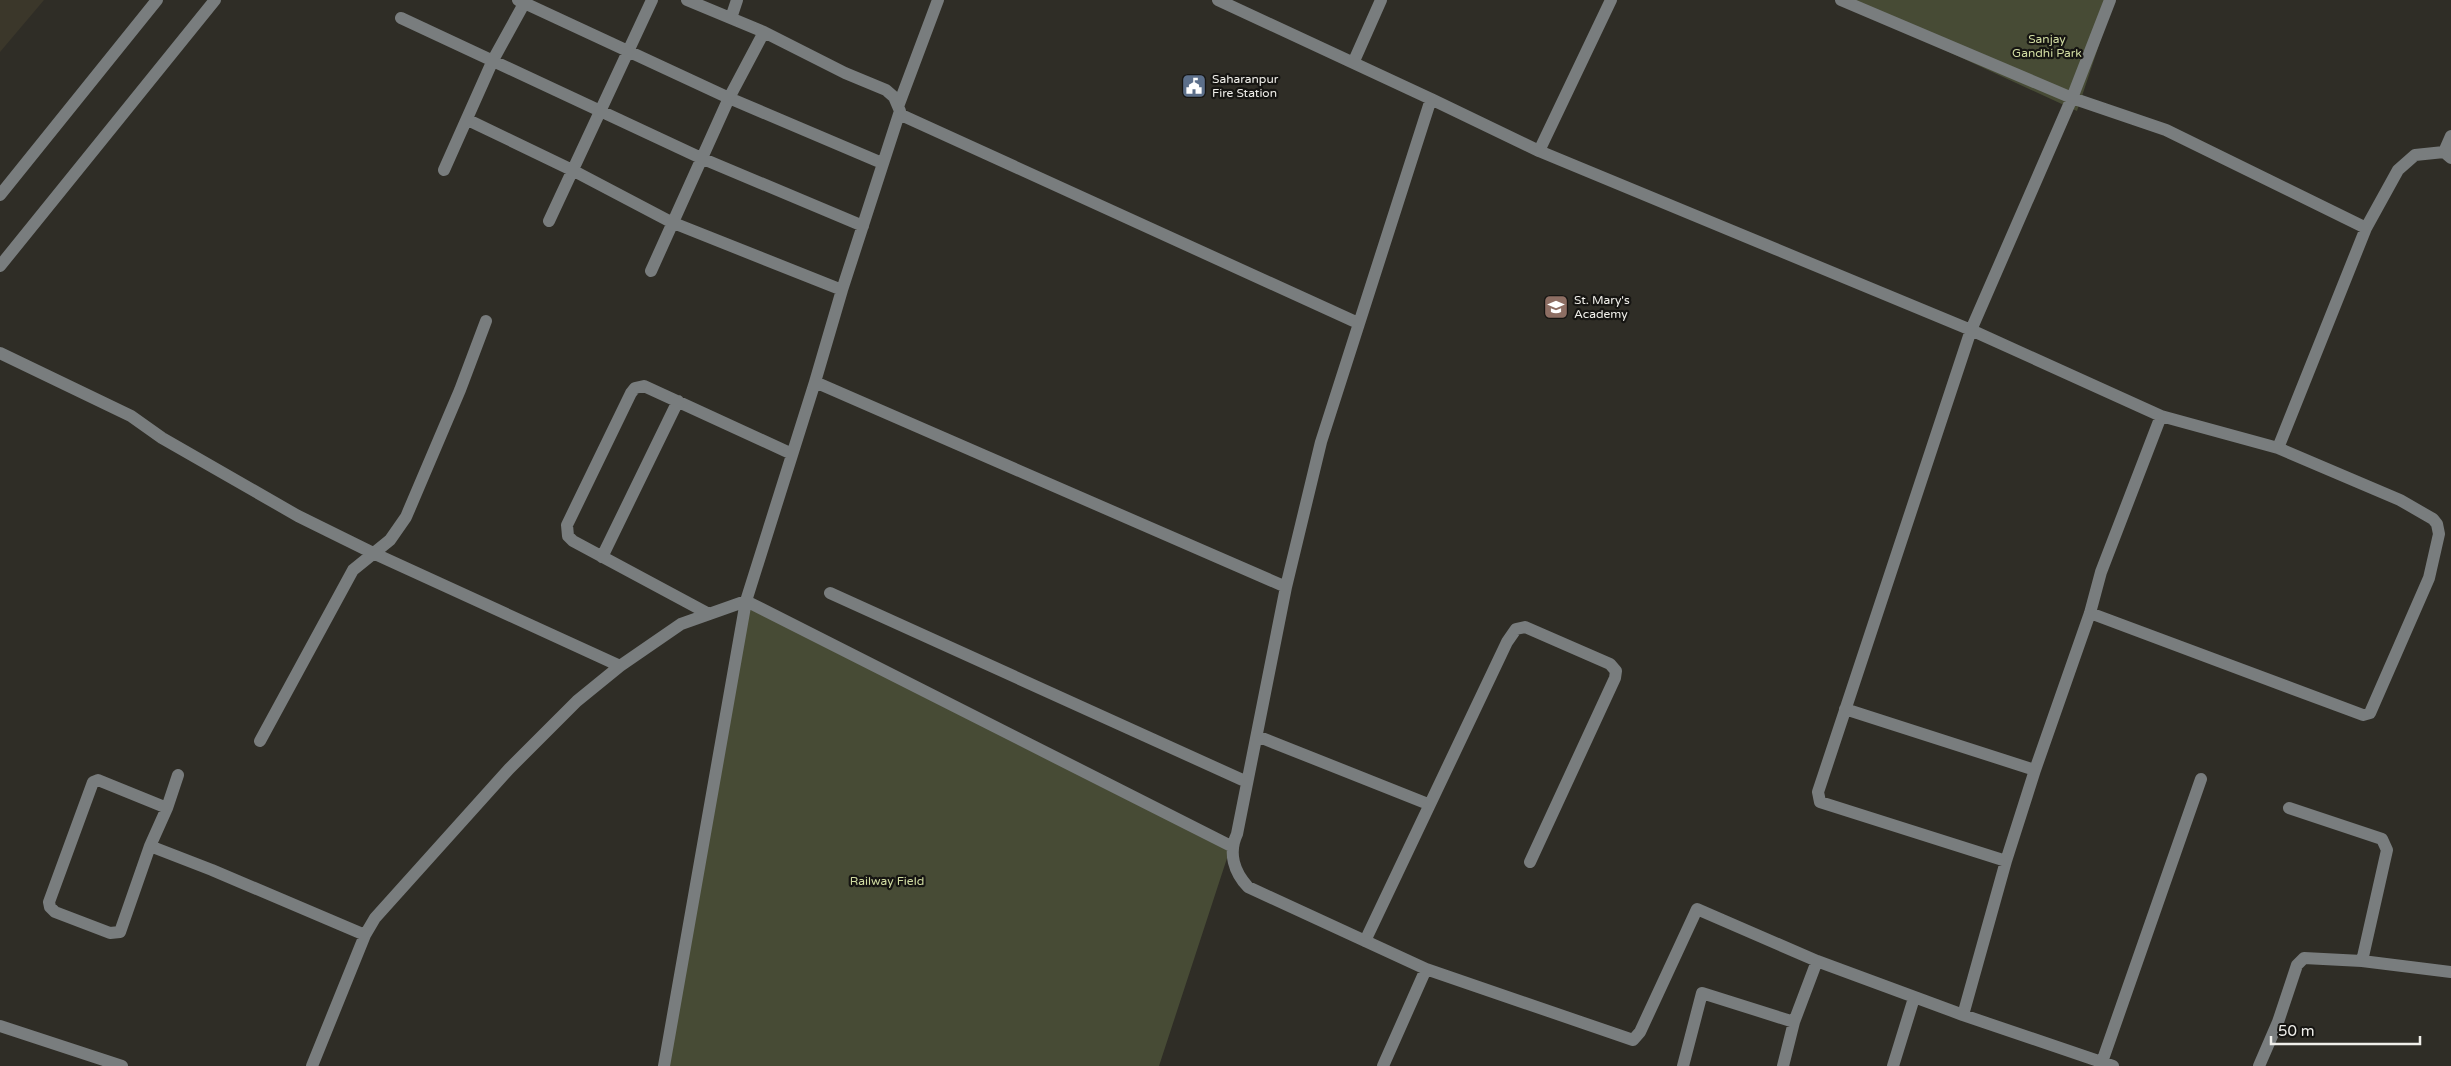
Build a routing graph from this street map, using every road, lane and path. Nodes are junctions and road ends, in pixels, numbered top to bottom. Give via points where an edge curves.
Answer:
1 (157, 0) edge
2 (215, 0) edge
3 (652, 0) edge
4 (688, 0) edge
5 (738, 0) edge
6 (938, 0) edge
7 (1218, 0) edge
8 (1380, 0) edge
9 (1611, 0) edge
10 (1841, 0) edge
11 (2110, 0) edge
12 (523, 1) edge
13 (401, 18) dead end
14 (731, 18) junction
15 (764, 32) junction
16 (628, 52) junction
17 (493, 60) junction
18 (1354, 61) junction
19 (729, 98) junction
20 (2072, 98) junction
21 (1431, 99) junction
22 (899, 109) junction
23 (599, 111) junction
24 (468, 120) junction
25 (2451, 136) edge
26 (1539, 151) junction
27 (2447, 155) edge
28 (701, 158) junction
29 (882, 162) junction
30 (444, 170) dead end
31 (574, 171) junction
32 (0, 195) edge
33 (549, 221) dead end
34 (671, 222) junction
35 (863, 226) junction
36 (2366, 228) junction
37 (0, 266) edge
38 (651, 271) dead end
39 (842, 290) junction
40 (486, 321) dead end
41 (1358, 323) junction
42 (1972, 330) junction
43 (0, 353) edge
44 (815, 382) junction
45 (678, 401) junction
46 (2161, 416) junction
47 (2278, 448) junction
48 (792, 454) junction
49 (373, 553) junction
50 (602, 557) junction
51 (1286, 587) junction
52 (830, 592) dead end
53 (746, 601) junction
54 (2090, 613) junction
55 (709, 614) junction
56 (620, 666) junction
57 (1845, 710) junction
58 (1256, 736) junction
59 (260, 741) dead end
60 (2035, 770) junction
61 (178, 775) dead end
62 (2201, 779) dead end
63 (1247, 782) junction
64 (1428, 804) junction
65 (168, 808) junction
66 (2289, 808) dead end
67 (150, 846) junction
68 (1231, 846) junction
69 (2006, 861) junction
70 (1530, 862) dead end
71 (364, 935) junction
72 (1365, 941) junction
73 (1816, 960) junction
74 (2362, 961) junction
75 (1426, 969) junction
76 (2451, 972) edge
77 (1914, 998) junction
78 (1963, 1015) junction
79 (1794, 1022) junction
80 (0, 1026) edge
81 (2107, 1064) edge
82 (122, 1066) edge
83 (312, 1066) edge
84 (664, 1066) edge
85 (1383, 1066) edge
86 (1683, 1066) edge
87 (1782, 1066) edge
88 (1893, 1066) edge
89 (2259, 1066) edge

1 - 32 street
2 - 37 street
3 - 16 street
4 - 14 street
5 - 14 street
6 - 22 street
7 - 18 street
8 - 18 street
9 - 26 street
10 - 20 street
11 - 20 street
12 - 16 street
12 - 17 street
13 - 17 street
14 - 15 street
15 - 19 street
15 - 22 street via 886,90 894,97
16 - 19 street
16 - 23 street
17 - 23 street
17 - 24 street
18 - 21 street
19 - 28 street
19 - 29 street
20 - 36 street via 2166,130
20 - 42 street
21 - 26 street
21 - 41 street
22 - 29 street
22 - 41 street
23 - 28 street
23 - 31 street
24 - 30 street
24 - 31 street
25 - 27 street
26 - 42 street
27 - 36 street via 2415,155 2406,162 2398,170
28 - 34 street
28 - 35 street
29 - 35 street
31 - 33 street
31 - 34 street
34 - 38 street
34 - 39 street
35 - 39 street
36 - 47 street
39 - 44 street
40 - 49 street via 406,517 390,540
41 - 51 street via 1321,442
42 - 46 street
42 - 57 street
43 - 49 street via 131,416 162,438 298,516
44 - 48 street
44 - 51 street
45 - 48 street
45 - 50 street
45 - 50 street via 644,386 635,388 567,525 568,536 573,542
46 - 47 street
46 - 54 street via 2101,572
47 - 54 street via 2400,500 2437,524 2439,534 2429,578 2370,713 2363,715
48 - 53 street
49 - 56 street
49 - 59 street via 353,570
50 - 55 street
51 - 58 street
52 - 63 street
53 - 55 street
53 - 68 street
53 - 84 street
54 - 60 street
55 - 56 street via 681,624
56 - 71 street via 578,701 509,769
57 - 60 street
57 - 69 street via 1818,792 1820,802
58 - 63 street
58 - 64 street
60 - 69 street
61 - 65 street
62 - 81 street
63 - 68 street via 1237,834
64 - 70 street via 1516,629 1529,628 1610,664 1615,668 1615,678
64 - 72 street
65 - 67 street
65 - 67 street via 98,780 93,782 49,902 50,907 55,912 110,932 120,932
66 - 74 street via 2382,839 2386,844
67 - 71 street
68 - 72 street via 1236,872 1248,887
69 - 78 street
71 - 83 street
72 - 75 street
73 - 75 street via 1697,909 1640,1032 1633,1040
73 - 77 street
73 - 79 street
74 - 76 street
74 - 89 street via 2308,958 2300,961
75 - 85 street
77 - 78 street
77 - 88 street
78 - 81 street
79 - 86 street via 1702,993
79 - 87 street
80 - 82 street

